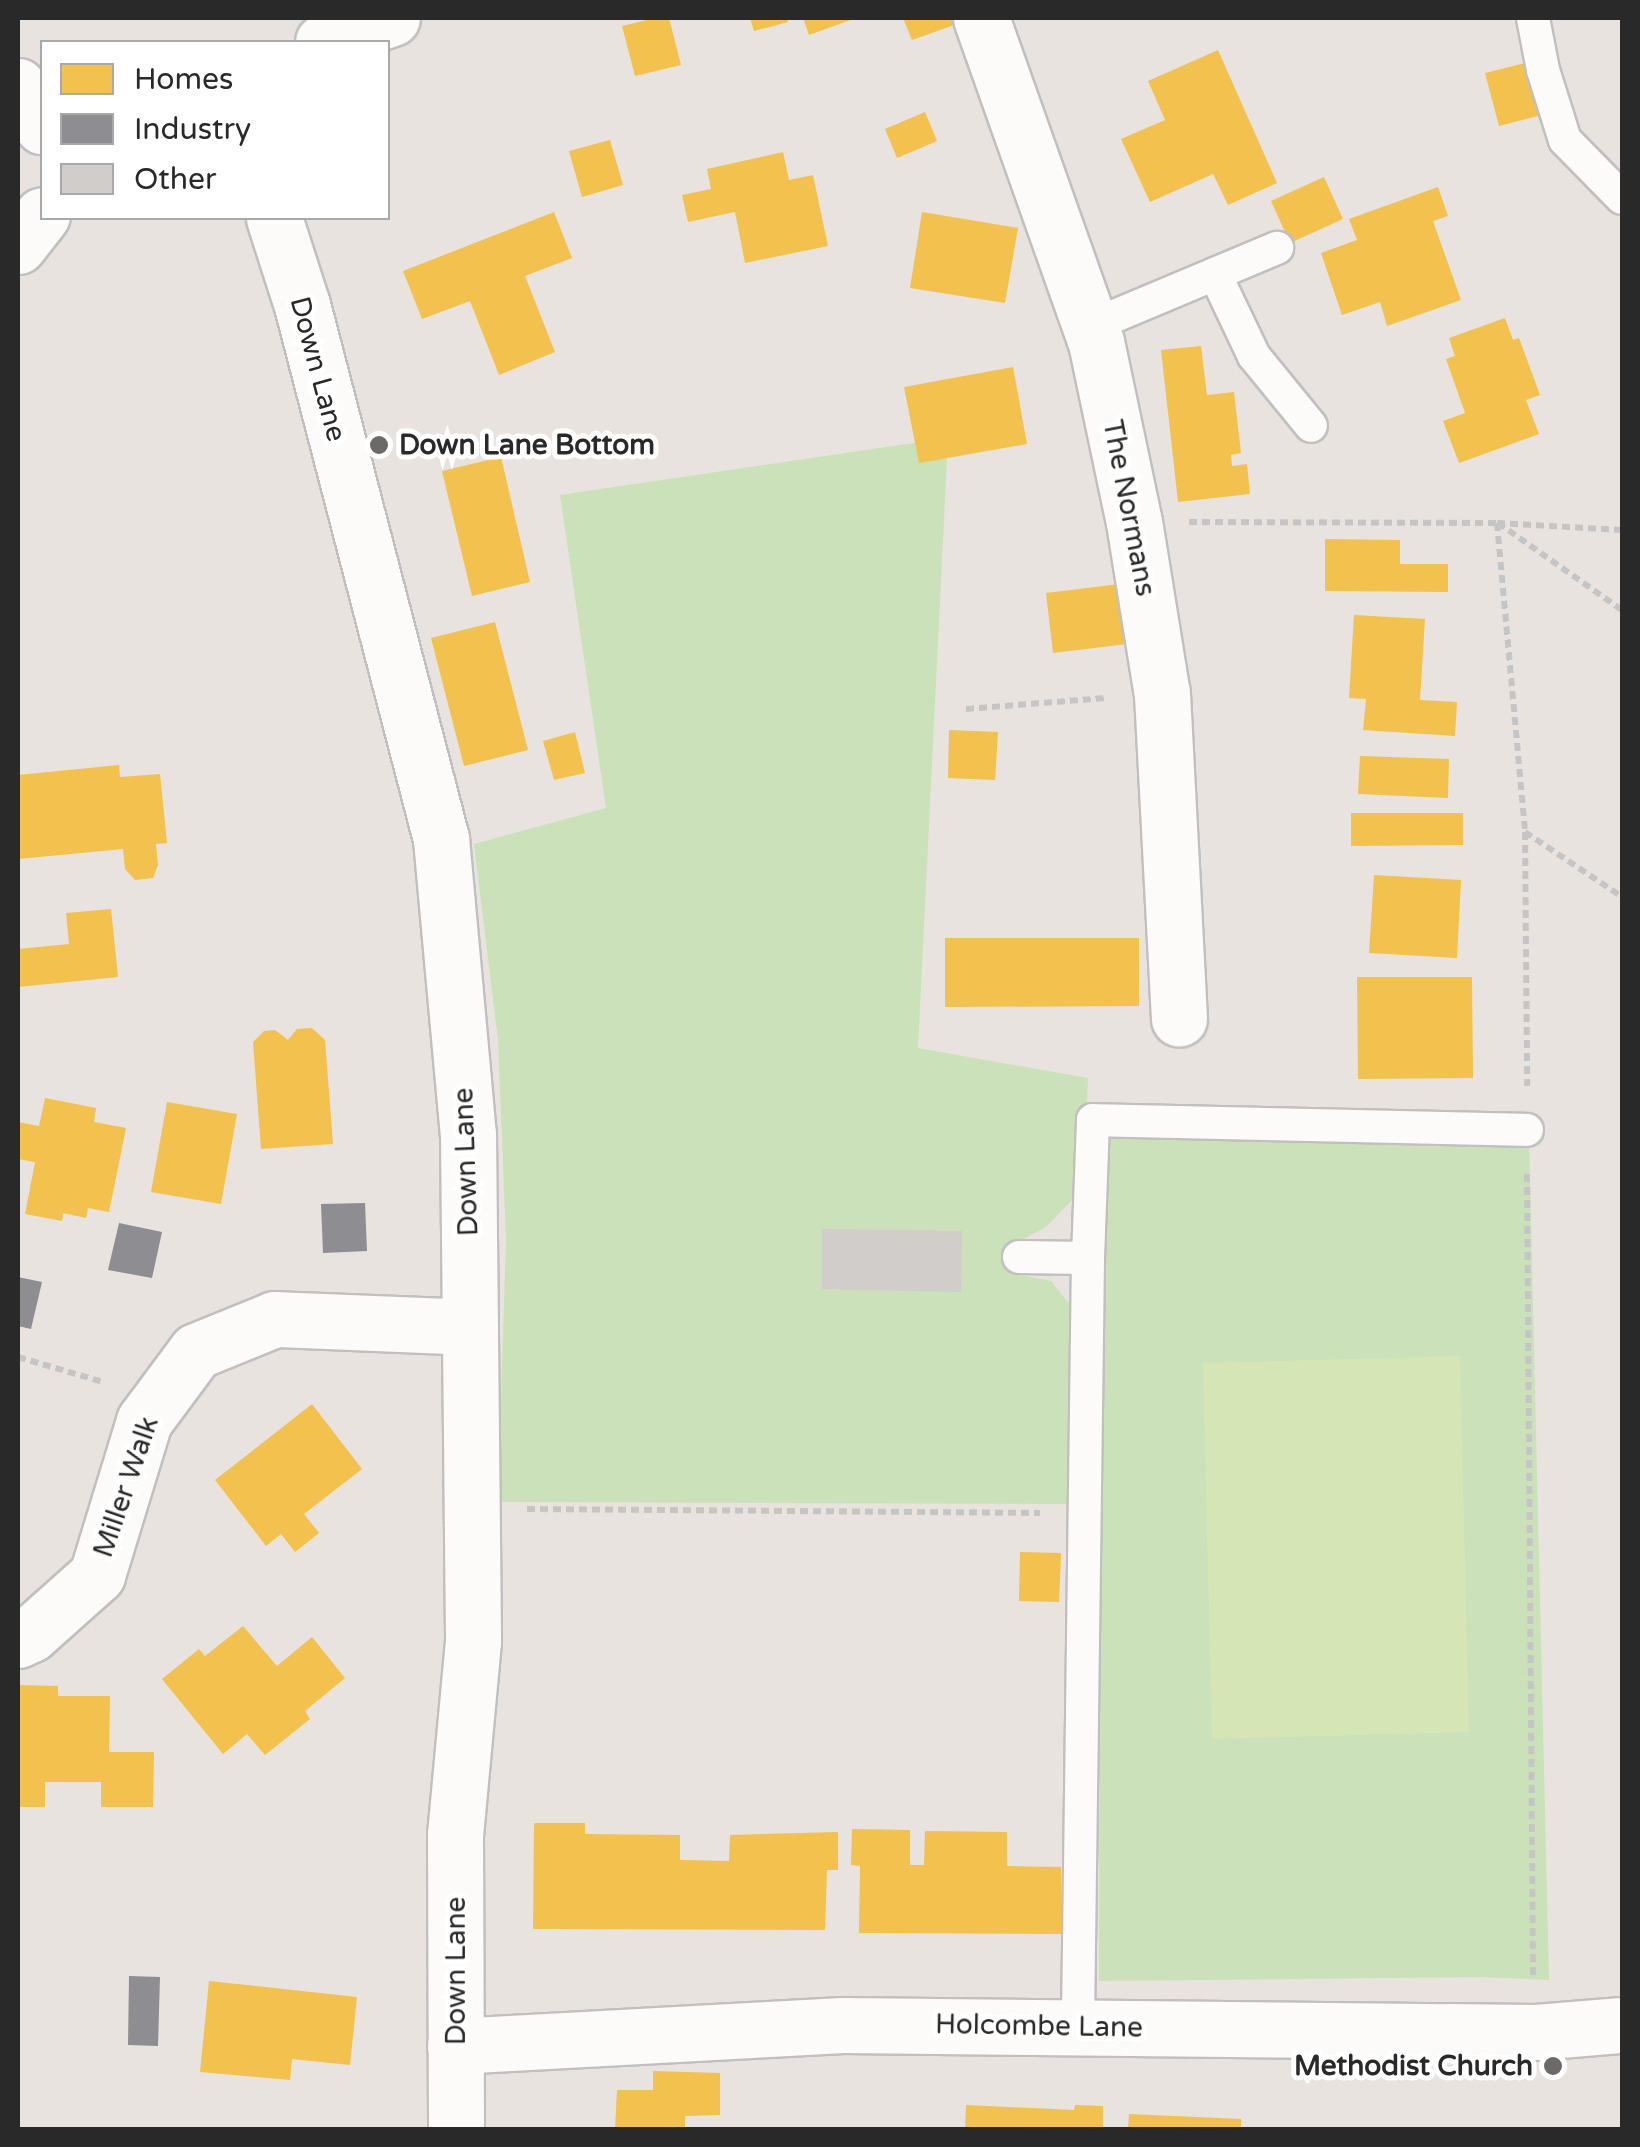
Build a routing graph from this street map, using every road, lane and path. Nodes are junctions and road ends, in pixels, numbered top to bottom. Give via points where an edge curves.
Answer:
1 (981, 18) edge
2 (1533, 18) edge
3 (383, 19) edge
4 (329, 40) edge
5 (18, 86) edge
6 (40, 123) edge
7 (1622, 198) edge
8 (40, 218) edge
9 (275, 220) edge
10 (18, 246) edge
11 (1277, 248) dead end
12 (1215, 274) junction
13 (1091, 326) junction
14 (1311, 426) dead end
15 (1134, 522) junction
16 (1498, 523) junction
17 (1622, 530) edge
18 (1622, 610) edge
19 (1162, 694) junction
20 (966, 709) dead end
21 (1525, 832) junction
22 (1622, 897) edge
23 (1179, 1019) dead end
24 (1527, 1130) junction
25 (1019, 1257) dead end
26 (1088, 1258) junction
27 (470, 1326) junction
28 (18, 1358) edge
29 (159, 1398) junction
30 (530, 1509) dead end
31 (1085, 1513) junction
32 (18, 1640) edge
33 (1622, 2025) edge
34 (1078, 2026) junction
35 (1536, 2032) junction
36 (456, 2046) junction
37 (456, 2130) edge

1 - 13 street, The Normans
2 - 7 lane via 1566,140
3 - 4 street
5 - 6 street
8 - 10 street
9 - 27 street, Down Lane via 441,839 468,1134
11 - 12 lane
12 - 13 lane
12 - 14 lane via 1254,356
13 - 15 street, The Normans
15 - 16 path
15 - 19 street, The Normans
16 - 17 path
16 - 18 path
16 - 21 path
19 - 20 path
19 - 23 street, The Normans
21 - 22 path
21 - 24 path
24 - 26 lane via 1093,1120
24 - 35 path
25 - 26 lane
26 - 31 lane
27 - 29 street, Miller Walk via 275,1319 196,1350
27 - 36 street, Down Lane via 473,1641 456,1834
28 - 29 path
29 - 32 street, Miller Walk via 144,1421 97,1575
30 - 31 path
31 - 34 lane
33 - 35 street, Holcombe Lane
34 - 35 street, Holcombe Lane
34 - 36 street, Holcombe Lane via 842,2025
36 - 37 street, Down Lane

